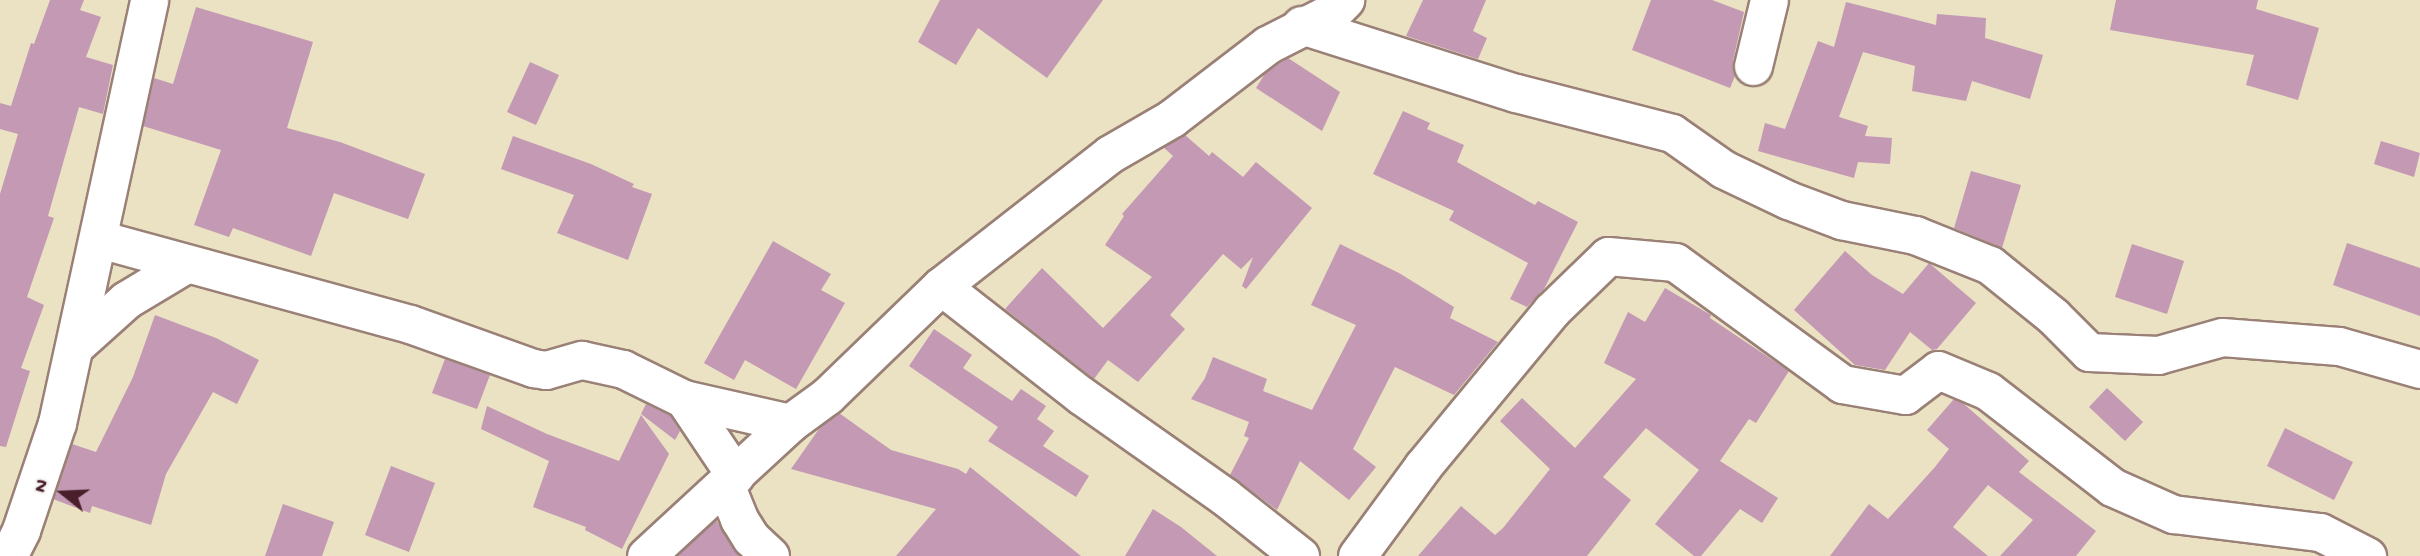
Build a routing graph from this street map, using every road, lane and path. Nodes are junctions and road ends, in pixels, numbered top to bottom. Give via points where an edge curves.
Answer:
1 (149, 0) edge
2 (1345, 0) edge
3 (1769, 0) edge
4 (1301, 25) junction
5 (1753, 66) dead end
6 (99, 239) junction
7 (186, 264) junction
8 (942, 286) junction
9 (76, 345) junction
10 (2420, 369) edge
11 (684, 399) junction
12 (790, 423) junction
13 (730, 479) junction
14 (8, 556) edge
15 (646, 556) edge
16 (770, 556) edge
17 (1300, 556) edge
18 (1357, 556) edge
19 (2367, 556) edge

1 - 6 street
2 - 4 street via 1334,11
3 - 5 street
4 - 8 street via 1251,56 1172,118 1110,154
4 - 10 street via 1516,93 1672,133 1723,169 1788,200 1841,220 1915,235 1990,265 2089,352 2158,355 2222,337 2339,346
6 - 7 street
6 - 9 street
7 - 9 street via 126,300
7 - 11 street via 410,324 533,368 546,370 582,360 623,369
8 - 12 street via 827,396
8 - 17 street via 1082,396
9 - 14 street via 57,423
11 - 12 street
11 - 13 street
12 - 13 street
13 - 15 street
13 - 16 street via 739,519
18 - 19 street via 1423,466 1551,311 1608,256 1675,262 1842,384 1905,395 1938,370 1988,391 2112,487 2137,498 2173,513 2320,532

